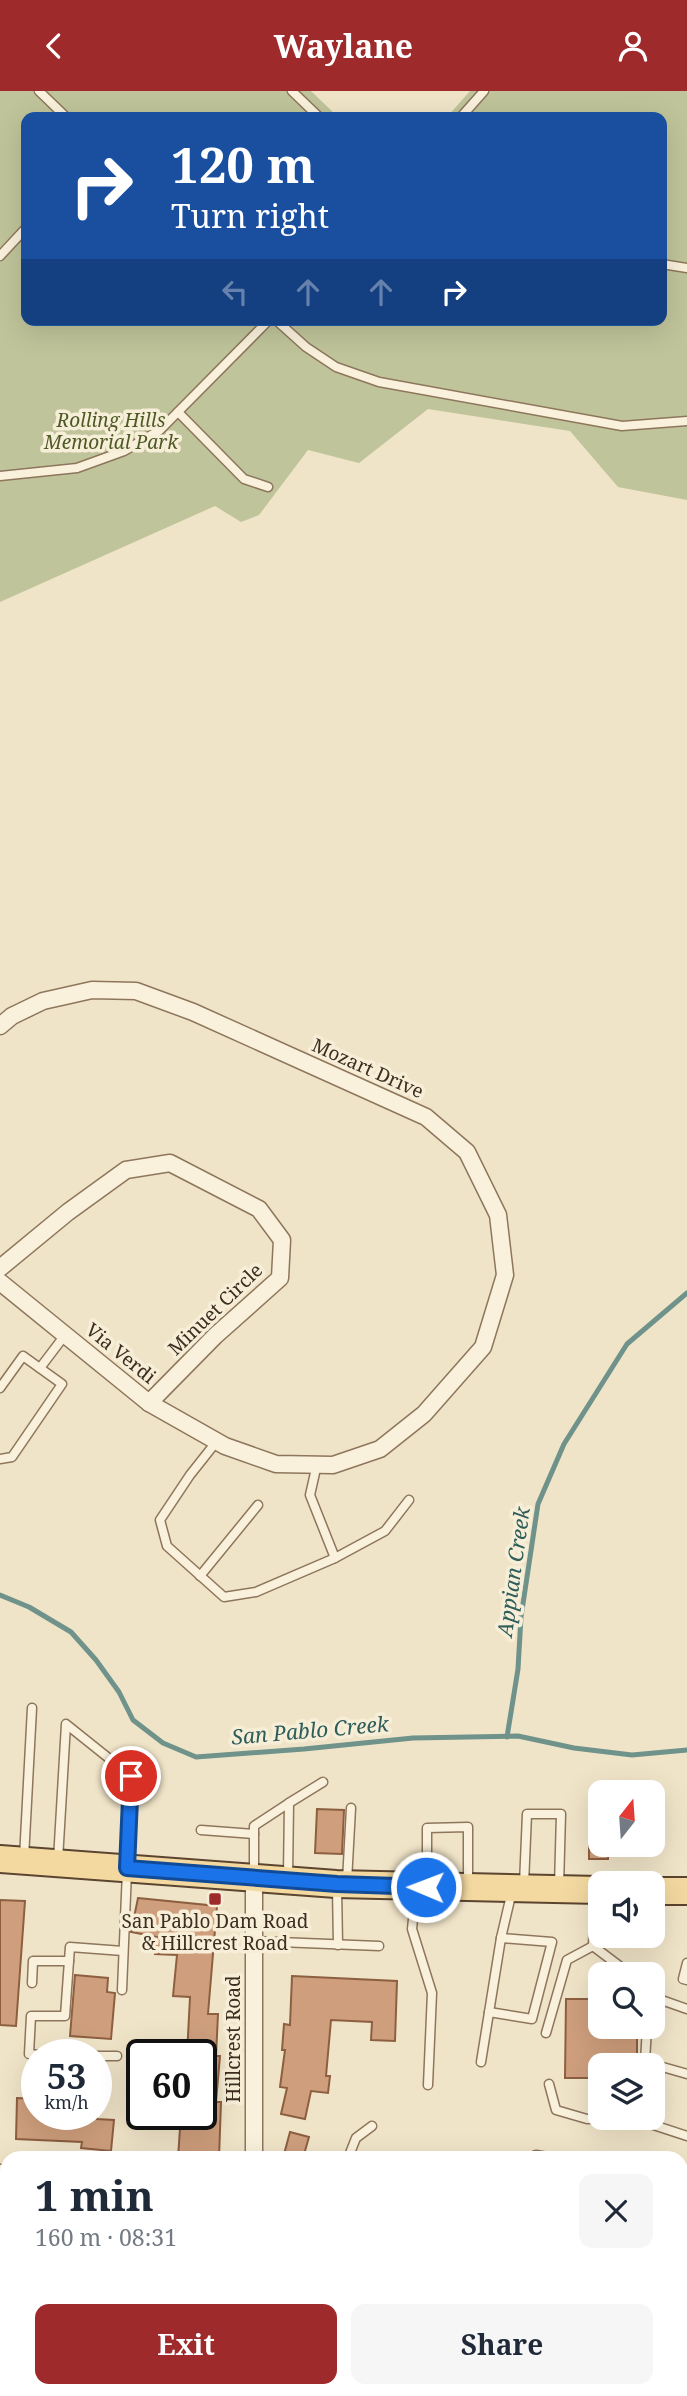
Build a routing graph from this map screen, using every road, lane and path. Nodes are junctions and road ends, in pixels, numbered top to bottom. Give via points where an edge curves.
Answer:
1 (39, 91) edge
2 (292, 91) edge
3 (484, 91) edge
4 (61, 112) edge
5 (314, 112) edge
6 (465, 112) edge
7 (21, 233) edge
8 (0, 256) edge
9 (667, 265) edge
10 (687, 268) edge
11 (263, 326) edge
12 (282, 326) edge
13 (178, 412) junction
14 (687, 421) edge
15 (0, 476) edge
16 (268, 487) dead end
17 (0, 1026) edge
18 (0, 1268) edge
19 (0, 1282) edge
20 (65, 1335) junction
21 (40, 1368) junction
22 (0, 1388) edge
23 (149, 1403) junction
24 (221, 1443) junction
25 (0, 1459) edge
26 (317, 1464) junction
27 (409, 1500) dead end
28 (258, 1505) dead end
29 (335, 1558) junction
30 (200, 1576) junction
31 (32, 1708) dead end
32 (323, 1781) dead end
33 (289, 1803) junction
34 (351, 1808) dead end
35 (201, 1830) dead end
36 (254, 1834) junction
37 (12, 1860) edge
38 (58, 1863) junction
39 (127, 1868) junction
40 (254, 1878) junction
41 (288, 1880) junction
42 (342, 1884) junction
43 (421, 1887) junction
44 (468, 1888) junction
45 (518, 1889) junction
46 (559, 1889) junction
47 (588, 1890) edge
48 (665, 1891) edge
49 (687, 1891) edge
50 (501, 1938) junction
51 (253, 1941) junction
52 (338, 1944) junction
53 (379, 1946) dead end
54 (589, 1948) edge
55 (596, 1948) edge
56 (123, 1951) junction
57 (69, 1961) junction
58 (614, 1962) edge
59 (687, 1963) edge
60 (687, 1980) edge
61 (32, 1983) dead end
62 (122, 1990) dead end
63 (665, 2001) edge
64 (687, 2009) edge
65 (489, 2012) junction
66 (546, 2033) dead end
67 (30, 2039) edge
68 (112, 2056) edge
69 (117, 2056) dead end
70 (481, 2062) dead end
71 (665, 2069) edge
72 (687, 2074) edge
73 (549, 2084) dead end
74 (428, 2085) dead end
75 (588, 2119) edge
76 (372, 2126) dead end
77 (665, 2129) edge
78 (687, 2136) edge
79 (254, 2151) edge
80 (351, 2151) edge

1 - 4 lane
2 - 5 lane
3 - 6 lane
7 - 8 lane
9 - 10 lane
11 - 13 lane
12 - 14 lane via 336,367 379,382 622,426
13 - 15 lane via 160,430 124,451 78,468
13 - 16 lane via 244,479
17 - 26 street, Mozart Drive via 43,1000 92,990 136,991 426,1117 467,1152 498,1215 505,1275 483,1346 424,1414 380,1449 333,1465
18 - 23 street, Minuet Circle via 126,1170 170,1163 259,1209 282,1240 280,1278
19 - 20 street, Via Verdi
20 - 21 lane
20 - 23 street, Via Verdi
21 - 22 lane via 23,1356
21 - 25 lane via 62,1384 12,1457
23 - 24 street, Via Verdi
24 - 26 street, Mozart Drive via 276,1464
24 - 30 lane via 190,1475 160,1520 167,1546
26 - 29 lane via 310,1495
27 - 29 lane via 386,1531
28 - 30 lane
29 - 30 lane via 256,1592 224,1597
31 - 37 lane
32 - 33 lane
33 - 36 lane via 254,1826
33 - 41 lane
34 - 42 lane
35 - 36 lane
36 - 40 lane
37 - 38 main road
38 - 39 main road
38 - 39 lane via 66,1724 131,1776
39 - 40 main road
39 - 56 lane
40 - 41 main road
40 - 51 street, Hillcrest Road
41 - 42 main road
42 - 43 main road
42 - 52 lane
43 - 44 main road
43 - 44 lane via 427,1828 468,1827
43 - 74 lane via 412,1929 432,1993
44 - 45 main road
45 - 46 main road
45 - 46 lane via 527,1814 561,1814
45 - 50 lane
46 - 47 main road
48 - 49 main road
50 - 65 lane
50 - 65 lane via 552,1942 532,2019
51 - 52 lane
51 - 79 street, Hillcrest Road
52 - 53 lane
54 - 66 lane via 567,1960
55 - 58 lane
56 - 57 lane via 70,1947
56 - 62 lane
57 - 61 lane via 33,1961
57 - 67 lane via 65,2016 31,2016
59 - 60 lane via 683,1979
63 - 64 lane
65 - 70 lane
68 - 69 lane
71 - 72 lane
73 - 75 lane via 556,2110
76 - 80 lane via 356,2138
77 - 78 lane

